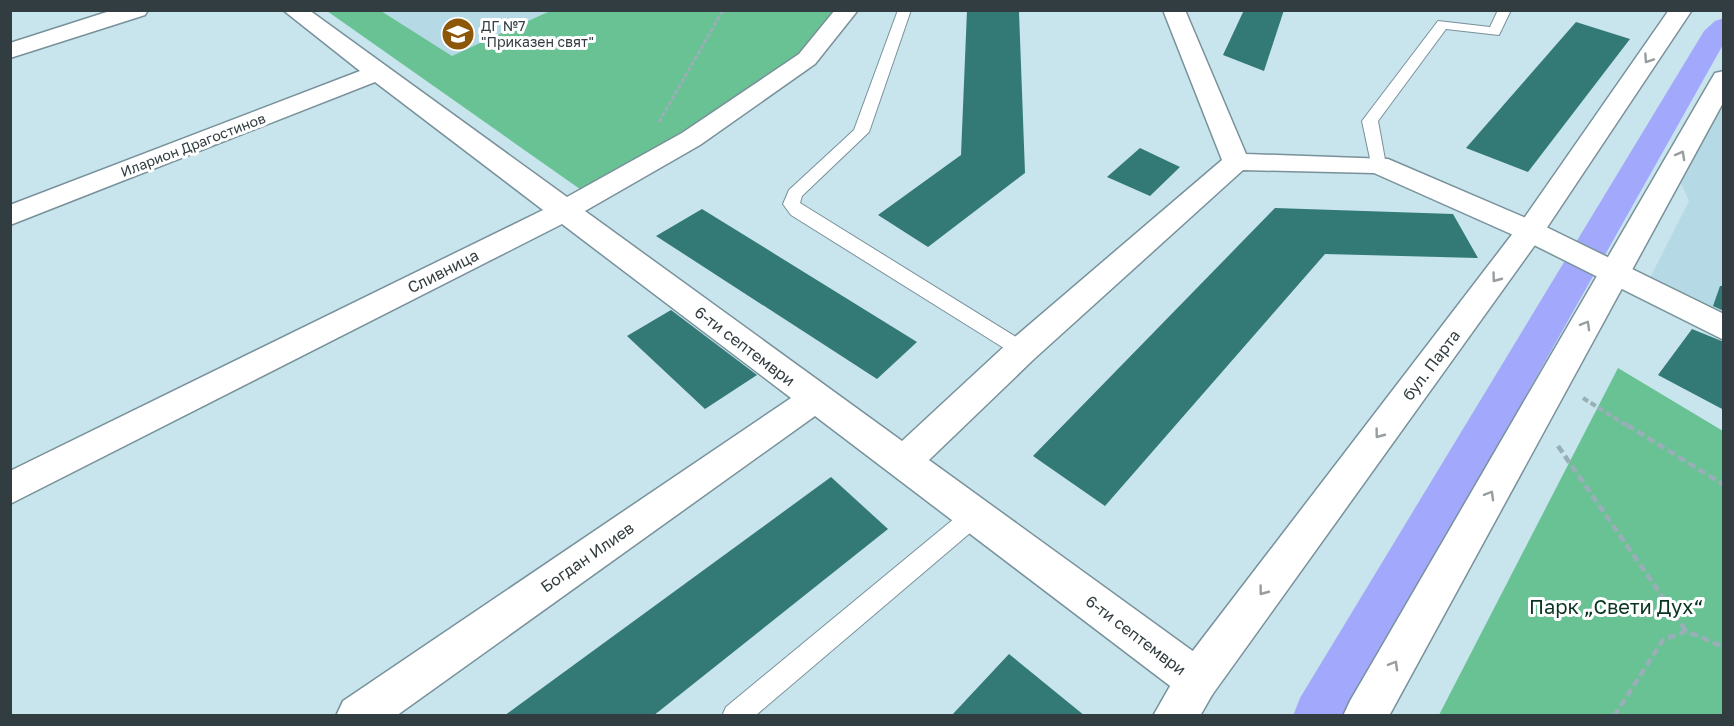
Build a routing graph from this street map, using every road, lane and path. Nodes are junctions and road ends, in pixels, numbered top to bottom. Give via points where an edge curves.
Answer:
1 (137, 10) edge
2 (294, 10) edge
3 (723, 10) edge
4 (847, 10) edge
5 (905, 10) edge
6 (1174, 10) edge
7 (1505, 10) edge
8 (1681, 10) edge
9 (10, 51) edge
10 (376, 73) junction
11 (1724, 78) edge
12 (1236, 162) junction
13 (1378, 165) junction
14 (631, 173) junction
15 (564, 211) junction
16 (10, 216) edge
17 (1540, 236) junction
18 (1602, 266) junction
19 (1724, 328) edge
20 (1022, 350) junction
21 (1554, 380) junction
22 (816, 398) junction
23 (1536, 414) junction
24 (903, 462) junction
25 (1724, 485) edge
26 (10, 489) edge
27 (975, 516) junction
28 (1686, 631) junction
29 (1724, 647) edge
30 (1197, 680) junction
31 (358, 716) edge
32 (735, 716) edge
33 (1175, 716) edge
34 (1365, 716) edge
35 (1614, 716) edge

1 - 9 street
2 - 10 street, 6-ти септември
3 - 14 path
4 - 14 street, Сливница via 807,59 691,139
5 - 20 lane via 861,132 795,194 791,204
6 - 12 street
7 - 13 lane via 1494,32 1443,24 1370,121
8 -> 17 street, бул. Парта
10 - 15 street, 6-ти септември
10 - 16 street, Иларион Драгостинов
18 -> 11 street
12 - 13 street
12 - 20 street
13 - 17 street
14 - 15 street, Сливница
15 - 22 street, 6-ти септември
15 - 26 street, Сливница
17 - 18 street
17 -> 30 street, бул. Парта
18 - 19 street
21 -> 18 street
20 - 24 street
21 - 23 street
21 - 25 path
22 - 24 street, 6-ти септември
22 - 31 street, Богдан Илиев
23 - 28 path
34 -> 23 street
24 - 27 street, 6-ти септември
27 - 30 street, 6-ти септември
27 - 32 lane
28 - 29 path
28 - 35 path via 1663,640
30 - 33 street, бул. Парта

